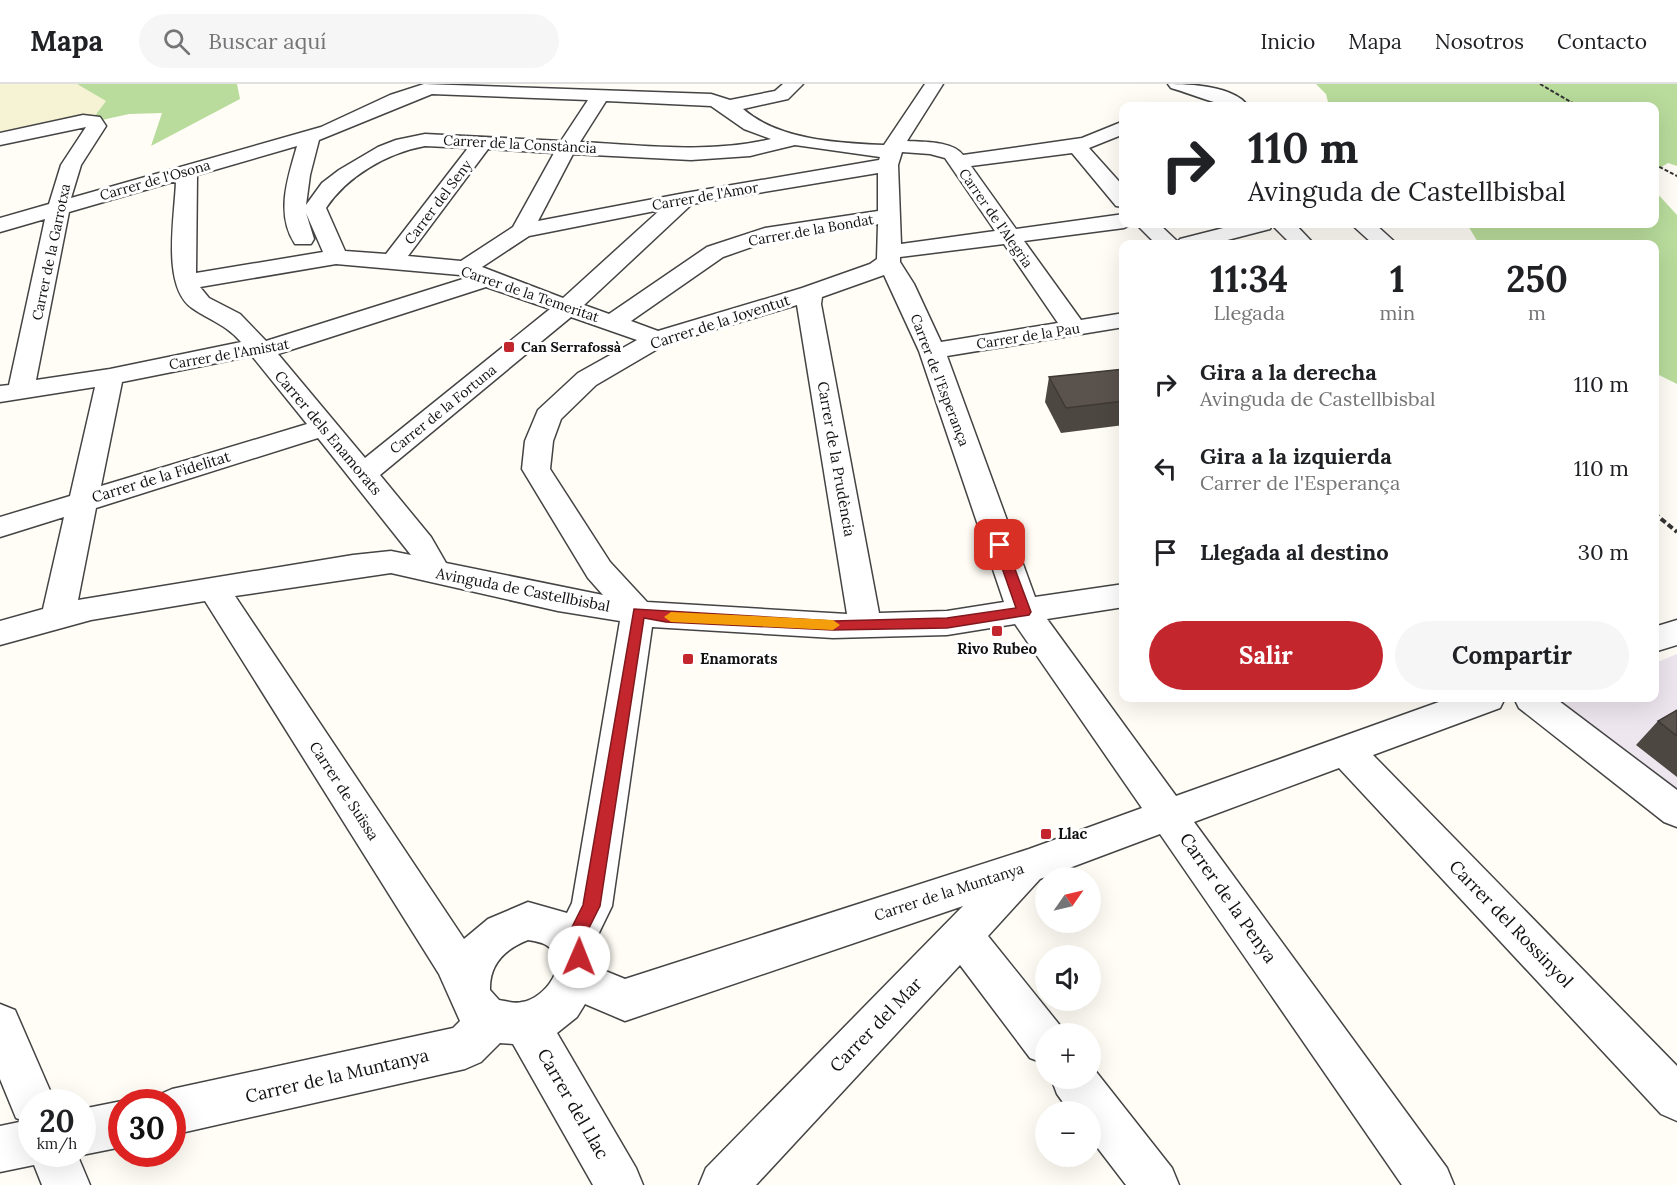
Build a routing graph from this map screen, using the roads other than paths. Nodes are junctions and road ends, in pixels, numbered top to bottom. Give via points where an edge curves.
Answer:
1 (376, 84) edge
2 (705, 84) edge
3 (794, 84) edge
4 (933, 84) edge
5 (1177, 84) edge
6 (601, 95) junction
7 (1232, 102) edge
8 (726, 104) junction
9 (380, 107) junction
10 (1119, 129) edge
11 (310, 136) junction
12 (1104, 136) junction
13 (800, 138) junction
14 (0, 139) edge
15 (483, 142) junction
16 (1067, 146) junction
17 (567, 147) junction
18 (891, 154) junction
19 (957, 162) junction
20 (187, 170) junction
21 (1119, 181) edge
22 (1119, 195) edge
23 (685, 199) junction
24 (60, 207) junction
25 (890, 216) junction
26 (1119, 222) edge
27 (0, 225) edge
28 (1151, 228) edge
29 (1247, 228) edge
30 (1287, 228) edge
31 (1367, 228) edge
32 (522, 231) junction
33 (1009, 237) junction
34 (1164, 240) edge
35 (1203, 240) edge
36 (1299, 240) edge
37 (1381, 240) edge
38 (889, 257) junction
39 (326, 259) junction
40 (393, 262) junction
41 (476, 273) junction
42 (186, 282) junction
43 (810, 293) junction
44 (569, 306) junction
45 (1119, 321) edge
46 (612, 322) junction
47 (1074, 328) junction
48 (657, 339) junction
49 (258, 348) junction
50 (932, 351) junction
51 (110, 377) junction
52 (10, 392) edge
53 (323, 428) junction
54 (362, 475) junction
55 (82, 501) junction
56 (398, 518) junction
57 (0, 528) edge
58 (376, 564) junction
59 (435, 572) junction
60 (213, 588) junction
61 (1119, 596) edge
62 (1024, 612) junction
63 (638, 613) junction
64 (57, 616) junction
65 (865, 625) junction
66 (1677, 632) edge
67 (0, 633) edge
68 (1659, 638) edge
69 (1477, 702) edge
70 (1536, 702) edge
71 (1344, 750) junction
72 (1677, 811) edge
73 (1169, 814) junction
74 (1029, 866) junction
75 (962, 935) junction
76 (575, 961) junction
77 (496, 1014) junction
78 (0, 1024) edge
79 (1035, 1029) edge
80 (27, 1089) edge
81 (1081, 1089) edge
82 (1677, 1098) edge
83 (186, 1109) edge
84 (18, 1146) edge
85 (0, 1149) edge
86 (58, 1167) edge
87 (66, 1185) edge
88 (619, 1185) edge
89 (723, 1185) edge
90 (1155, 1185) edge
91 (1430, 1185) edge

1 - 9 street
2 - 8 street
3 - 8 street, Carrer de l'Osona via 781,95
4 - 18 street
5 - 7 street
6 - 8 street, Carrer de l'Osona
6 - 9 street, Carrer de l'Osona via 430,88
6 - 17 street
8 - 13 street via 760,129
9 - 11 street, Carrer de l'Osona
10 - 12 street
11 - 20 street, Carrer de l'Osona
11 - 39 street via 294,214 301,234
12 - 16 street
12 - 21 street via 1099,149 1102,160
13 - 17 street, Carrer de la Constància via 717,153
13 - 18 street
14 - 24 street, Carrer de la Garrotxa via 93,121 96,126 71,165
15 - 17 street, Carrer de la Constància
15 - 39 street, Carrer de la Constància via 403,144 329,187 315,208
15 - 40 street, Carrer del Seny
16 - 19 street
16 - 22 street via 1079,148
17 - 32 street
18 - 19 street, Carrer de l'Alegria via 943,151 952,154
18 - 23 street, Carrer de l'Amor
18 - 25 street
19 - 33 street, Carrer de l'Alegria
20 - 24 street, Carrer de l'Osona
20 - 42 street via 183,270
23 - 32 street, Carrer de l'Amor
23 - 44 street, Carrer de la Fortuna
24 - 27 street, Carrer de l'Osona
24 - 52 street, Carrer de la Garrotxa
25 - 38 street
25 - 46 street, Carrer de la Bondat via 765,235 730,246 715,252
26 - 33 street, Carrer de la Joventut
28 - 34 street
29 - 35 street
30 - 36 street
31 - 37 street
32 - 41 street, Carrer de l'Amistat
33 - 38 street, Carrer de la Joventut
33 - 47 street, Carrer de l'Alegria
38 - 43 street, Carrer de la Joventut via 878,269
38 - 50 street, Carrer de l'Esperança
39 - 40 street, Carrer de la Temeritat
39 - 42 street, Carrer de la Temeritat
40 - 41 street, Carrer de la Temeritat
41 - 44 street, Carrer de la Temeritat
41 - 49 street, Carrer de l'Amistat via 299,341
42 - 49 street, Carrer dels Enamorats via 189,292 200,303 231,319
43 - 48 street, Carrer de la Joventut
43 - 65 street, Carrer de la Prudència
44 - 46 street, Carrer de la Temeritat
44 - 54 street, Carrer de la Fortuna
45 - 47 street, Carrer de la Pau
46 - 48 street, Carrer de la Temeritat
47 - 50 street, Carrer de la Pau
48 - 63 street, Carrer de la Joventut via 587,379 548,416 539,441 537,468 599,570
49 - 51 street, Carrer de l'Amistat
49 - 53 street, Carrer dels Enamorats
50 - 62 street, Carrer de l'Esperança
51 - 52 street, Carrer de l'Amistat
51 - 55 street
53 - 54 street, Carrer dels Enamorats
53 - 55 street, Carrer de la Fidelitat
54 - 56 street, Carrer dels Enamorats
55 - 57 street, Carrer de la Fidelitat
55 - 64 street
56 - 58 street via 399,530
56 - 59 street, Carrer dels Enamorats via 420,544
58 - 59 street, Avinguda de Castellbisbal via 391,562
58 - 60 street, Avinguda de Castellbisbal
59 - 63 street, Avinguda de Castellbisbal
60 - 64 street, Avinguda de Castellbisbal
60 - 77 street, Carrer de Suïssa via 454,961
61 - 62 street, Avinguda de Castellbisbal
62 - 65 street, Avinguda de Castellbisbal via 947,623
62 - 73 street, Carrer de la Penya
63 - 65 street, Avinguda de Castellbisbal
63 - 76 street via 592,906
64 - 67 street, Avinguda de Castellbisbal
66 - 68 street
69 - 71 street, Carrer de la Muntanya
70 - 72 street
71 - 73 street, Carrer de la Muntanya
71 - 82 street, Carrer del Rossinyol
73 - 74 street, Carrer de la Muntanya
73 - 91 street, Carrer de la Penya
74 - 75 street, Carrer del Mar
74 - 76 street, Carrer de la Muntanya via 625,1000
75 - 79 street
75 - 89 street, Carrer del Mar
76 - 77 street via 568,998 544,1018
76 - 77 street via 562,930 547,922 528,921 499,932 478,951 470,968
77 - 83 street, Carrer de la Muntanya via 465,1047
77 - 88 street, Carrer del Llac via 545,1054
78 - 80 street
81 - 90 street
84 - 85 street
86 - 87 street

